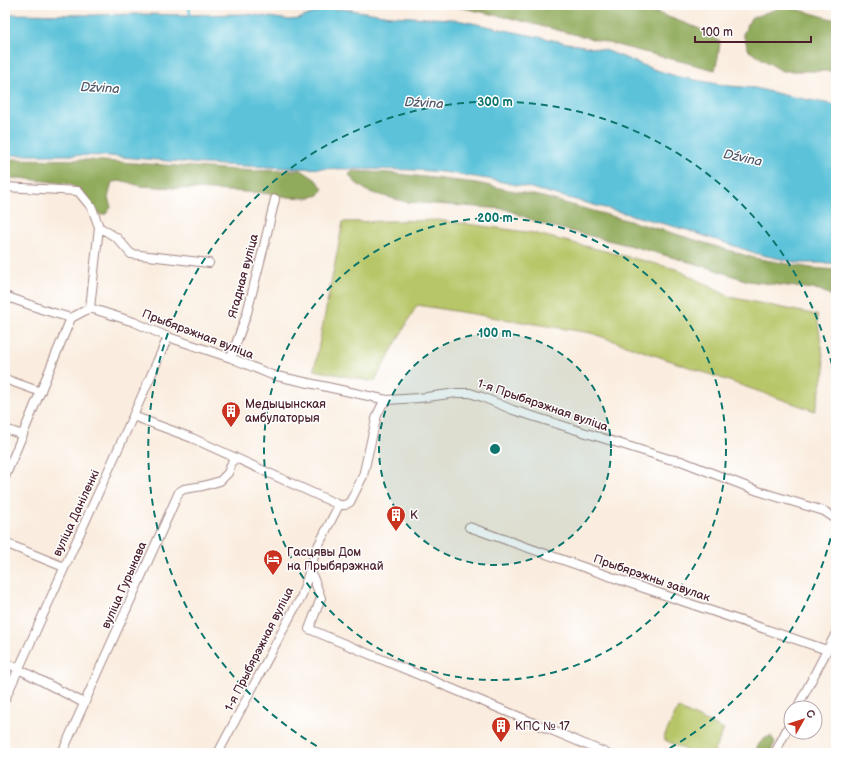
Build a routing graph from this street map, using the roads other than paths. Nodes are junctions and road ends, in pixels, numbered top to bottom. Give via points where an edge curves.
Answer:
1 (5, 187) edge
2 (275, 199) dead end
3 (99, 227) junction
4 (209, 263) dead end
5 (5, 296) edge
6 (90, 308) junction
7 (71, 318) junction
8 (168, 336) junction
9 (231, 358) junction
10 (5, 379) edge
11 (41, 392) junction
12 (387, 400) junction
13 (133, 416) junction
14 (5, 429) edge
15 (23, 435) junction
16 (234, 457) junction
17 (5, 477) edge
18 (339, 505) junction
19 (836, 518) edge
20 (469, 527) dead end
21 (5, 543) edge
22 (64, 567) junction
23 (310, 569) junction
24 (836, 633) edge
25 (827, 650) junction
26 (5, 662) edge
27 (19, 668) junction
28 (5, 699) edge
29 (802, 700) edge
30 (84, 703) junction
31 (783, 736) edge
32 (62, 753) edge
33 (218, 753) edge
34 (606, 753) edge
35 (774, 753) edge

1 - 3 street via 78,191 92,208
2 - 9 street, Ягадная вуліца via 247,313
3 - 4 street via 117,238 131,254
3 - 6 street
5 - 7 street
6 - 7 street
6 - 8 street, Прыбярэжная вуліца
7 - 11 street
8 - 9 street, Прыбярэжная вуліца
8 - 13 street, вуліца Даніленкі
9 - 12 street, Прыбярэжная вуліца via 272,375
10 - 11 street
11 - 15 street
12 - 18 street, 1-я Прыбярэжная вуліца via 377,415 363,476 350,502
12 - 19 street, 1-я Прыбярэжная вуліца via 470,393 513,410 682,461 758,491 824,511
13 - 16 street
13 - 22 street, вуліца Даніленкі
14 - 15 street
15 - 17 street
16 - 18 street
16 - 30 street, вуліца Гурынава via 228,473 220,481 184,488 179,492
18 - 23 street, 1-я Прыбярэжная вуліца via 316,550
20 - 25 street, Прыбярэжны завулак
21 - 22 street
22 - 27 street, вуліца Даніленкі
23 - 33 street, 1-я Прыбярэжная вуліца via 301,598
23 - 34 street via 321,598 309,629
24 - 25 street
25 - 29 street
26 - 27 street
27 - 28 street, вуліца Даніленкі
27 - 30 street
30 - 32 street, вуліца Гурынава
31 - 35 street

